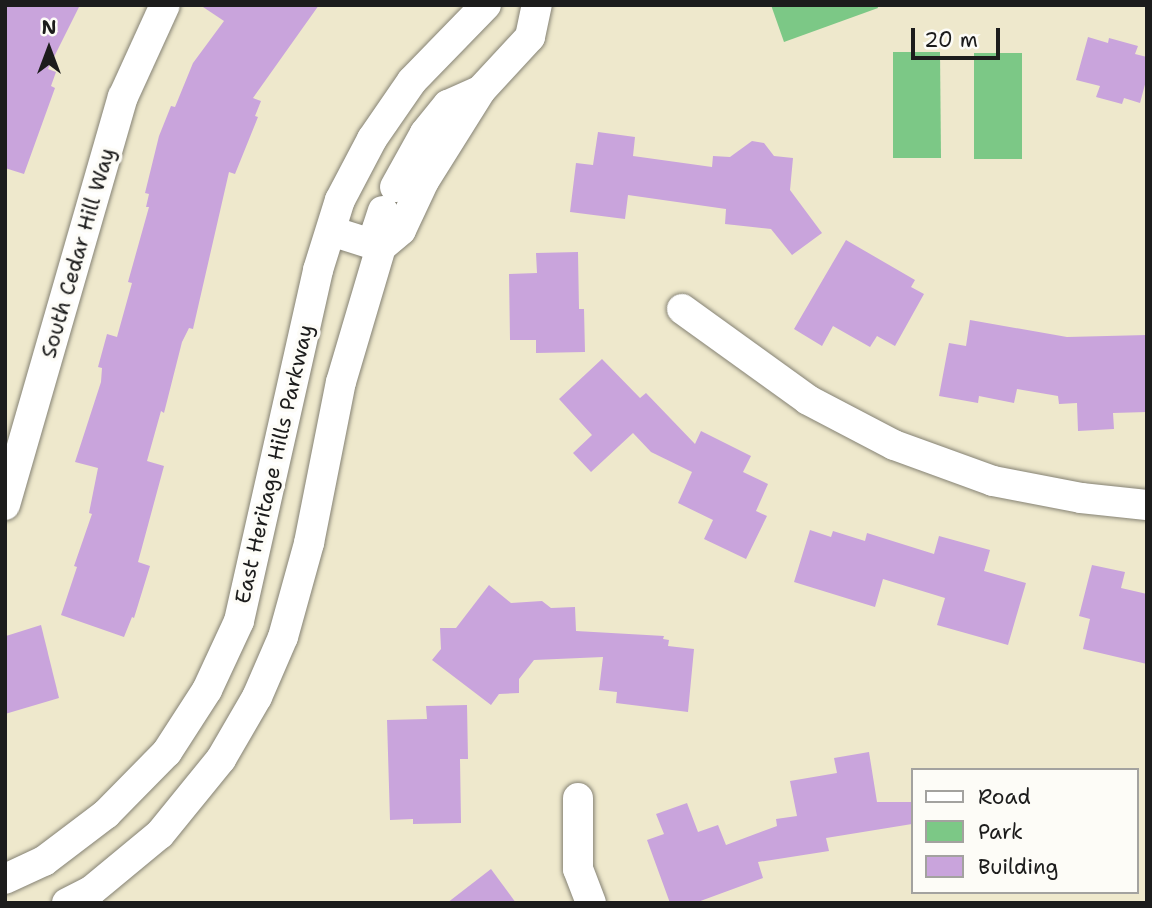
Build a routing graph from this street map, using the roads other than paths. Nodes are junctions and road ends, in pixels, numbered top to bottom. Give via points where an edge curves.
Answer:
1 (165, 5) edge
2 (486, 5) edge
3 (537, 5) edge
4 (412, 80) junction
5 (481, 90) junction
6 (447, 105) junction
7 (372, 139) junction
8 (410, 160) junction
9 (331, 231) junction
10 (381, 247) junction
11 (682, 309) dead end
12 (5, 505) edge
13 (1147, 505) edge
14 (578, 798) dead end
15 (5, 879) edge
16 (67, 903) edge
17 (591, 903) edge

1 - 12 street, South Cedar Hill Way via 124,97
2 - 4 street, East Heritage Hills Parkway
3 - 5 street via 530,37
4 - 6 street
4 - 7 street, East Heritage Hills Parkway
5 - 6 street
5 - 10 street via 424,181 401,230
6 - 8 street
7 - 8 street
7 - 9 street, East Heritage Hills Parkway via 340,200
8 - 10 street via 377,229
9 - 10 street
9 - 15 street, East Heritage Hills Parkway via 318,270 239,621 207,690 167,752 106,814 44,861
10 - 16 street via 341,383 309,543 283,637 257,697 221,759 160,834 91,891
11 - 13 street via 808,400 894,445 993,481
14 - 17 street via 578,869

